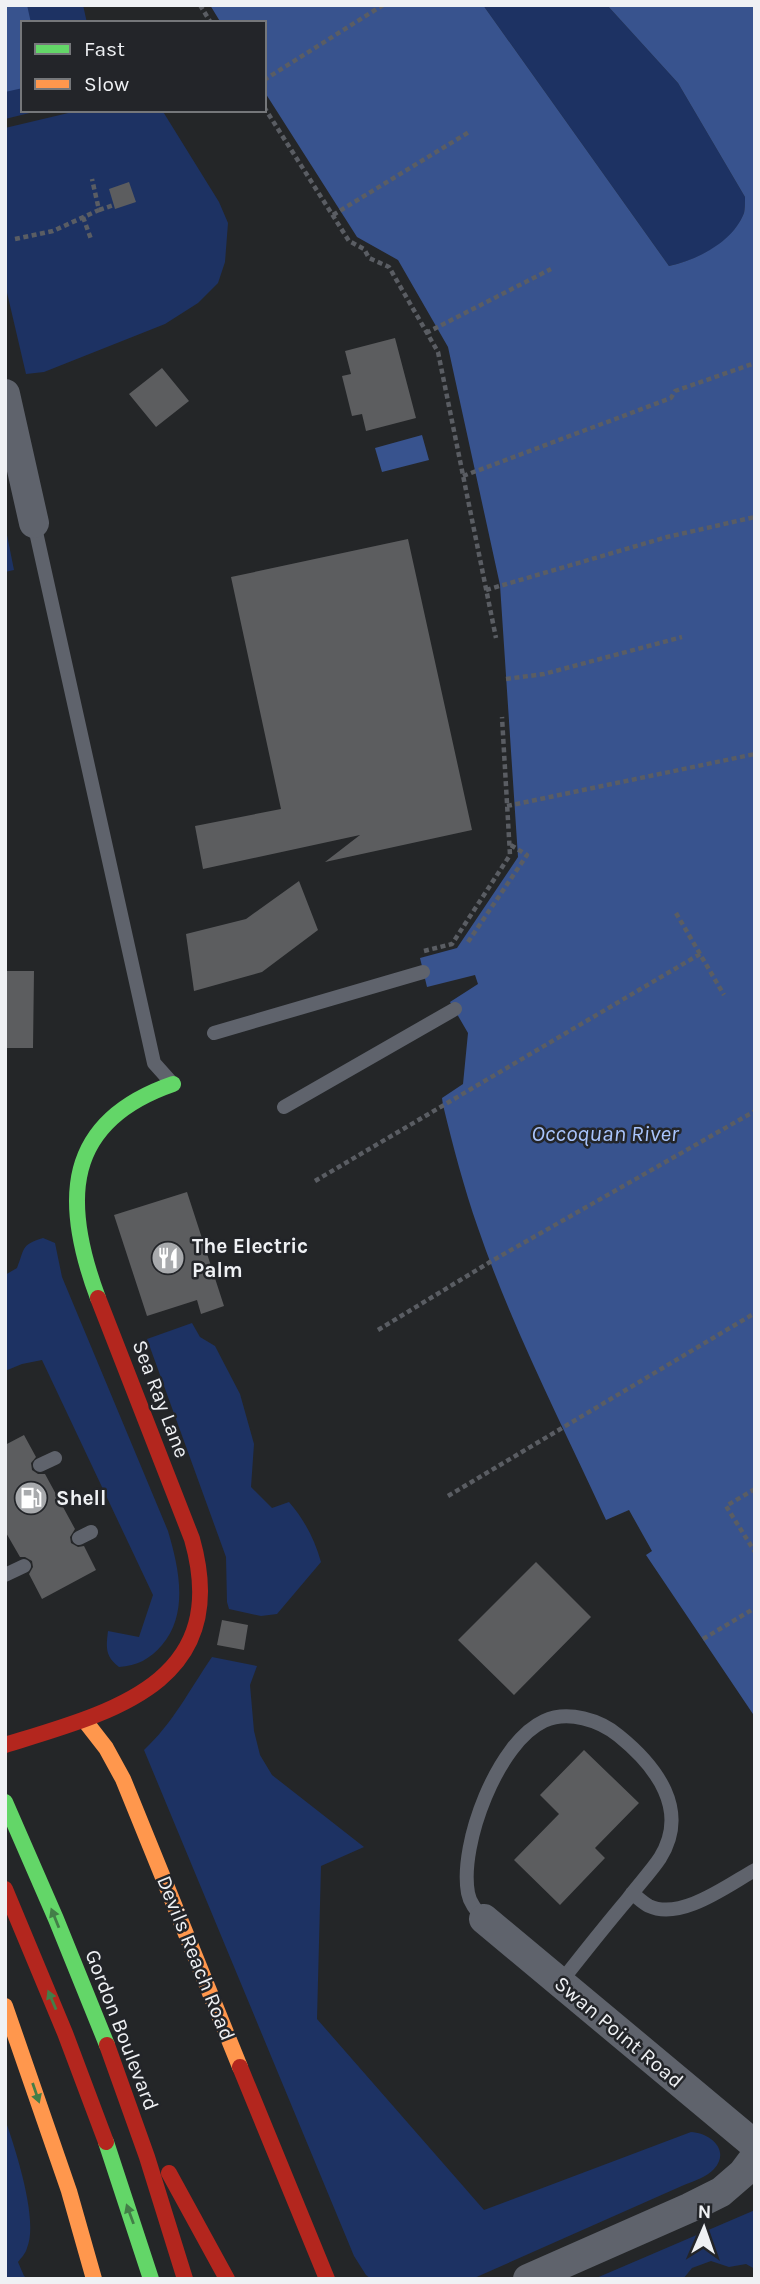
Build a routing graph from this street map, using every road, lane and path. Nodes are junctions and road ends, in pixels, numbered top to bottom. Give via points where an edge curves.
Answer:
1 (200, 5) edge
2 (383, 5) edge
3 (210, 21) edge
4 (266, 79) edge
5 (266, 110) edge
6 (469, 132) dead end
7 (92, 179) dead end
8 (114, 205) dead end
9 (99, 210) junction
10 (333, 215) junction
11 (83, 217) junction
12 (15, 239) dead end
13 (91, 239) dead end
14 (551, 269) dead end
15 (426, 332) junction
16 (755, 363) edge
17 (7, 409) edge
18 (463, 476) junction
19 (755, 517) edge
20 (34, 523) joint
21 (486, 590) junction
22 (682, 637) dead end
23 (496, 638) dead end
24 (506, 679) dead end
25 (502, 717) dead end
26 (755, 754) edge
27 (507, 806) junction
28 (509, 843) junction
29 (677, 913) dead end
30 (468, 942) dead end
31 (418, 953) dead end
32 (700, 954) junction
33 (424, 972) dead end
34 (724, 995) dead end
35 (455, 1009) dead end
36 (214, 1033) dead end
37 (173, 1084) joint
38 (284, 1107) dead end
39 (755, 1111) edge
40 (315, 1181) dead end
41 (755, 1313) edge
42 (378, 1330) dead end
43 (55, 1458) dead end
44 (40, 1465) dead end
45 (755, 1489) edge
46 (448, 1496) dead end
47 (755, 1552) edge
48 (24, 1566) dead end
49 (5, 1575) edge
50 (755, 1608) edge
51 (703, 1639) dead end
52 (85, 1721) junction
53 (5, 1745) edge
54 (5, 1802) edge
55 (755, 1870) edge
56 (5, 1889) edge
57 (632, 1893) junction
58 (484, 1919) joint
59 (560, 1983) junction
60 (5, 2006) edge
61 (126, 2095) junction
62 (755, 2145) edge
63 (755, 2157) edge
64 (94, 2279) edge
65 (151, 2279) edge
66 (185, 2279) edge
67 (228, 2279) edge
68 (327, 2279) edge
69 (528, 2279) edge

1 - 3 path
2 - 4 path
5 - 10 path
6 - 10 path
7 - 9 path
8 - 9 path
9 - 11 path
10 - 15 path via 349,241 389,267
11 - 12 path via 53,231
11 - 13 path
14 - 15 path
15 - 18 path via 438,352
16 - 18 path
17 - 20 street
18 - 21 path
19 - 21 path via 667,537
20 - 37 lane via 154,1063
21 - 23 path
22 - 24 path via 544,674
25 - 27 path
26 - 27 path
27 - 28 path
28 - 30 path via 527,855
28 - 31 path via 510,855 452,944
29 - 32 path
32 - 34 path
32 - 40 path
33 - 36 lane
35 - 38 lane
37 - 52 main road, Sea Ray Lane via 134,1099 95,1135 83,1161 75,1206 98,1295 190,1532 201,1590 196,1625 172,1670 137,1695
39 - 42 path
41 - 46 path
43 - 44 lane
45 - 47 path via 726,1506
48 - 49 lane
50 - 51 path
52 - 53 main road
52 - 68 main road, Devils Reach Road via 110,1752 123,1779
61 -> 54 main road, Gordon Boulevard
55 - 57 lane via 680,1908 648,1906
65 -> 56 main road via 68,2039
57 - 58 lane via 661,1857 668,1838 671,1812 665,1788 637,1751 616,1733 589,1719 554,1717 520,1741 492,1782 479,1812 467,1874 468,1894
57 - 59 lane
58 - 59 street, Swan Point Road
59 - 62 street, Swan Point Road
60 -> 64 main road via 69,2191
61 - 66 main road, Gordon Boulevard
61 - 67 main road
63 - 69 street via 720,2192

